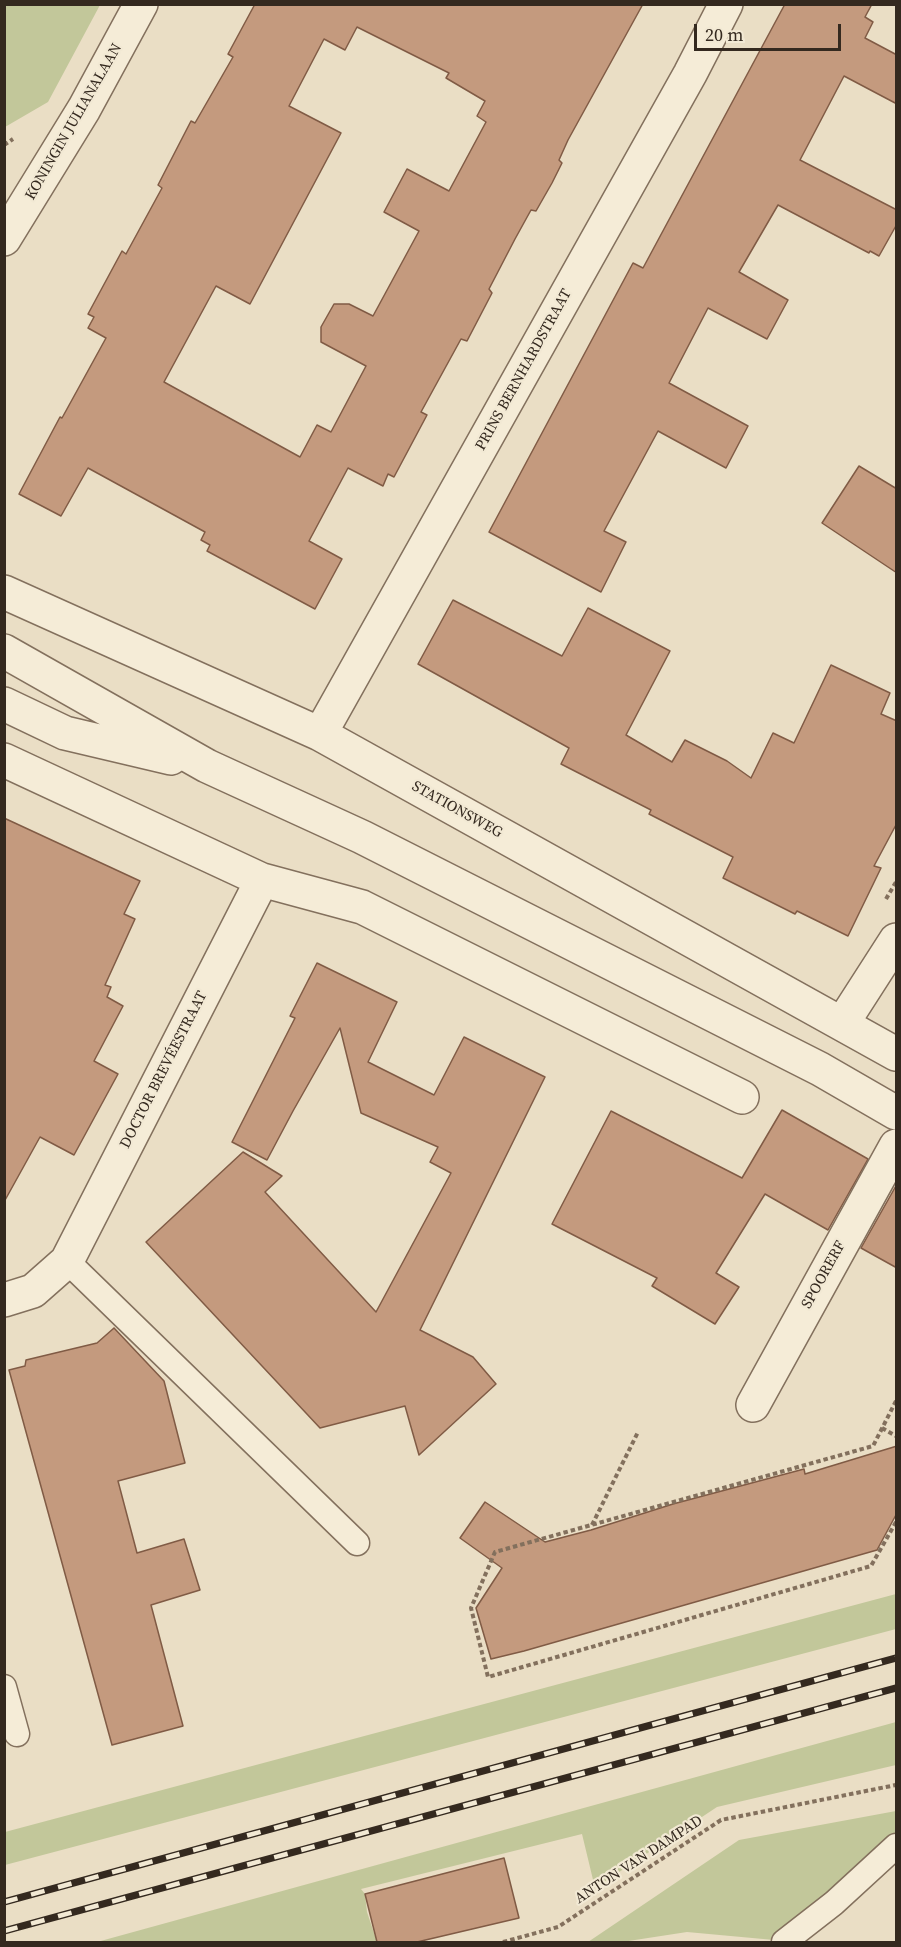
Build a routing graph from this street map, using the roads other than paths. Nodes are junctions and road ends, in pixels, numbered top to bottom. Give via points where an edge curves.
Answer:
1 (141, 4) edge
2 (726, 4) edge
3 (4, 239) edge
4 (4, 592) edge
5 (4, 651) edge
6 (4, 704) edge
7 (320, 734) junction
8 (4, 760) edge
9 (207, 766) junction
10 (262, 880) junction
11 (897, 940) edge
12 (842, 1024) junction
13 (897, 1054) edge
14 (742, 1097) dead end
15 (897, 1113) edge
16 (897, 1146) edge
17 (67, 1261) junction
18 (4, 1300) edge
19 (753, 1405) dead end
20 (357, 1543) dead end
21 (4, 1687) edge
22 (17, 1734) dead end
23 (897, 1846) edge
24 (784, 1942) edge

1 - 3 street, KONINGIN JULIANALAAN via 84,109
2 - 7 street, PRINS BERNHARDSTRAAT
4 - 7 street, STATIONSWEG
5 - 9 street
6 - 9 street via 65,733
7 - 12 street, STATIONSWEG
8 - 10 street
9 - 15 street via 373,842 820,1069
10 - 14 street via 362,907
10 - 17 street, DOCTOR BREVÉESTRAAT
11 - 12 street
12 - 13 street, STATIONSWEG
16 - 19 street, SPOORERF
17 - 18 street, DOCTOR BREVÉESTRAAT via 33,1292
17 - 20 lane
21 - 22 lane
23 - 24 lane

